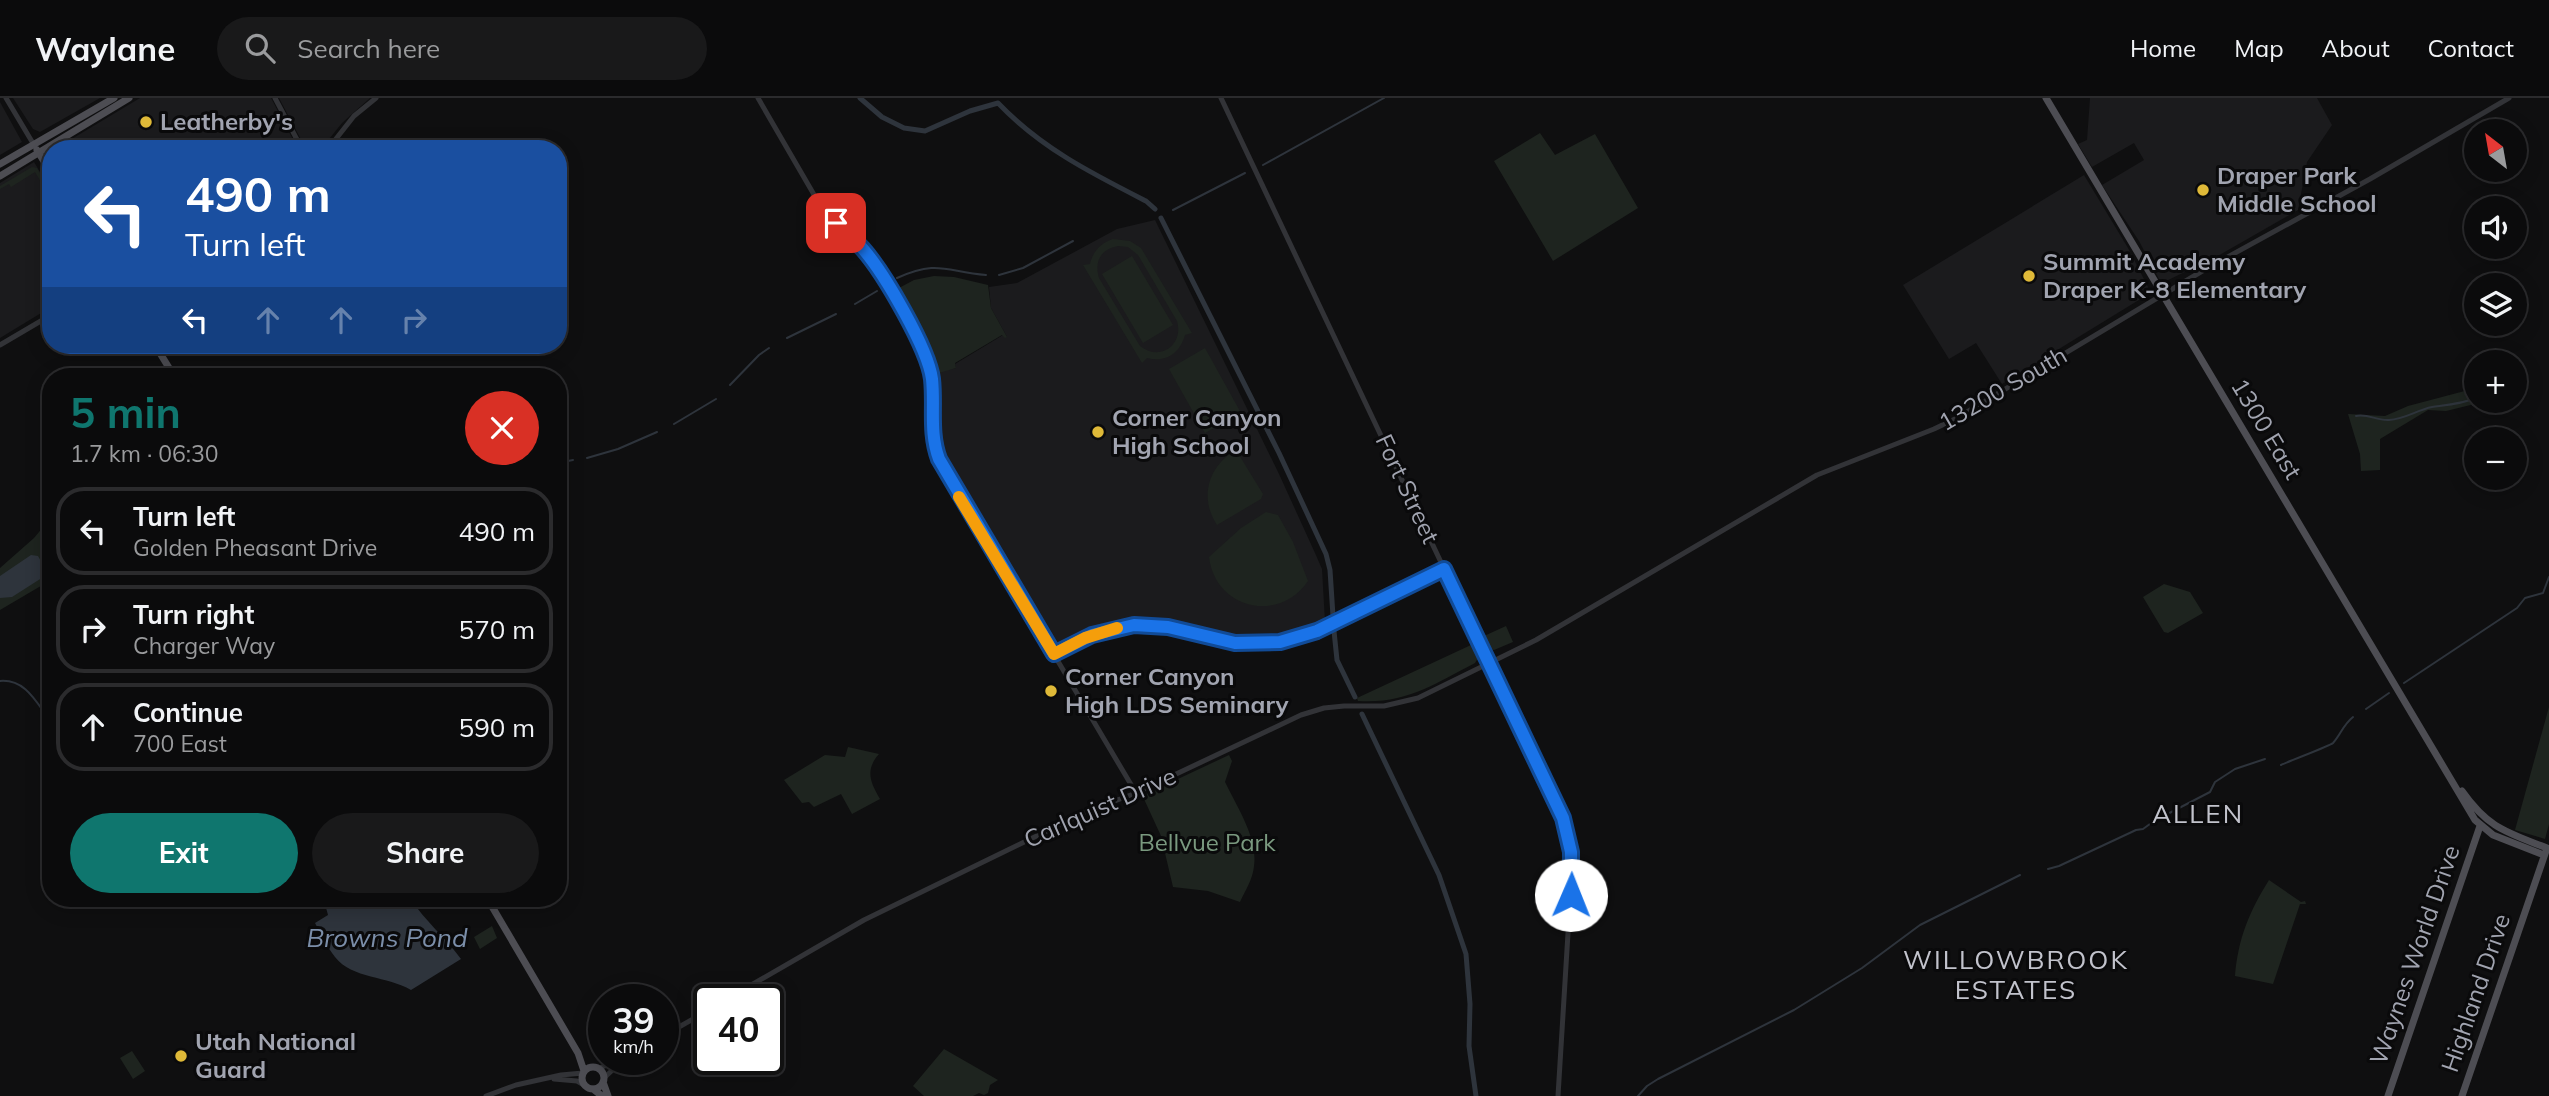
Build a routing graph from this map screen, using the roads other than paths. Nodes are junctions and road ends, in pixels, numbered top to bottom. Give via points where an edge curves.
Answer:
1 (6, 98) edge
2 (114, 98) edge
3 (129, 98) edge
4 (275, 98) edge
5 (376, 98) edge
6 (758, 98) edge
7 (1220, 98) edge
8 (2046, 98) edge
9 (2509, 98) edge
10 (42, 140) edge
11 (43, 140) edge
12 (60, 140) edge
13 (297, 140) edge
14 (335, 140) edge
15 (34, 145) junction
16 (42, 151) edge
17 (39, 153) junction
18 (42, 158) edge
19 (0, 164) edge
20 (0, 176) edge
21 (2163, 294) junction
22 (42, 320) edge
23 (0, 345) edge
24 (1444, 569) junction
25 (1054, 654) junction
26 (1489, 664) junction
27 (2452, 781) junction
28 (1136, 793) junction
29 (2488, 822) junction
30 (2480, 826) junction
31 (2514, 844) junction
32 (2547, 850) edge
33 (2528, 903) junction
34 (491, 907) edge
35 (753, 984) edge
36 (578, 1053) junction
37 (588, 1061) edge
38 (588, 1070) edge
39 (584, 1072) junction
40 (601, 1075) edge
41 (609, 1075) edge
42 (551, 1079) junction
43 (604, 1080) junction
44 (584, 1084) junction
45 (593, 1089) junction
46 (486, 1096) edge
47 (602, 1096) edge
48 (608, 1096) edge
49 (1558, 1096) edge
50 (2388, 1096) edge
51 (2462, 1096) edge

1 - 15 street
2 - 11 main road
3 - 12 main road
4 - 13 street
5 - 14 street
6 - 25 street via 820,205 864,250 919,341 932,377 933,439 943,467
7 - 24 street, Fort Street
8 - 21 main road, 1300 East
9 - 21 street, 13200 South
10 - 15 main road
15 - 17 main road
15 - 19 main road
16 - 17 main road
17 - 18 main road
17 - 20 main road
21 - 26 street, 13200 South via 1945,424 1816,475
21 - 27 main road, 1300 East
22 - 23 street
24 - 25 street via 1317,631 1280,642 1235,643 1168,627 1134,625 1092,635
24 - 26 street, Fort Street
25 - 28 street
26 - 28 street, Carlquist Drive via 1407,702 1313,711
26 - 49 street, Fort Street via 1560,810 1570,844
27 - 29 main road, 1300 East
27 - 30 main road, 1300 East
28 - 35 street, Carlquist Drive via 1088,811 864,920
29 - 30 main road
29 - 32 main road, 1300 East
30 - 31 main road, 1300 East
30 - 50 main road, Waynes World Drive
31 - 32 main road, 1300 East
31 - 33 main road via 2536,860
32 - 33 main road, Highland Drive
33 - 51 main road, Highland Drive
34 - 36 main road
36 - 37 main road
36 - 39 main road
38 - 39 main road
39 - 42 street
39 - 44 main road
40 - 43 main road
41 - 43 street
42 - 44 street
42 - 46 street
43 - 45 main road
43 - 48 main road
44 - 45 main road
45 - 47 main road

